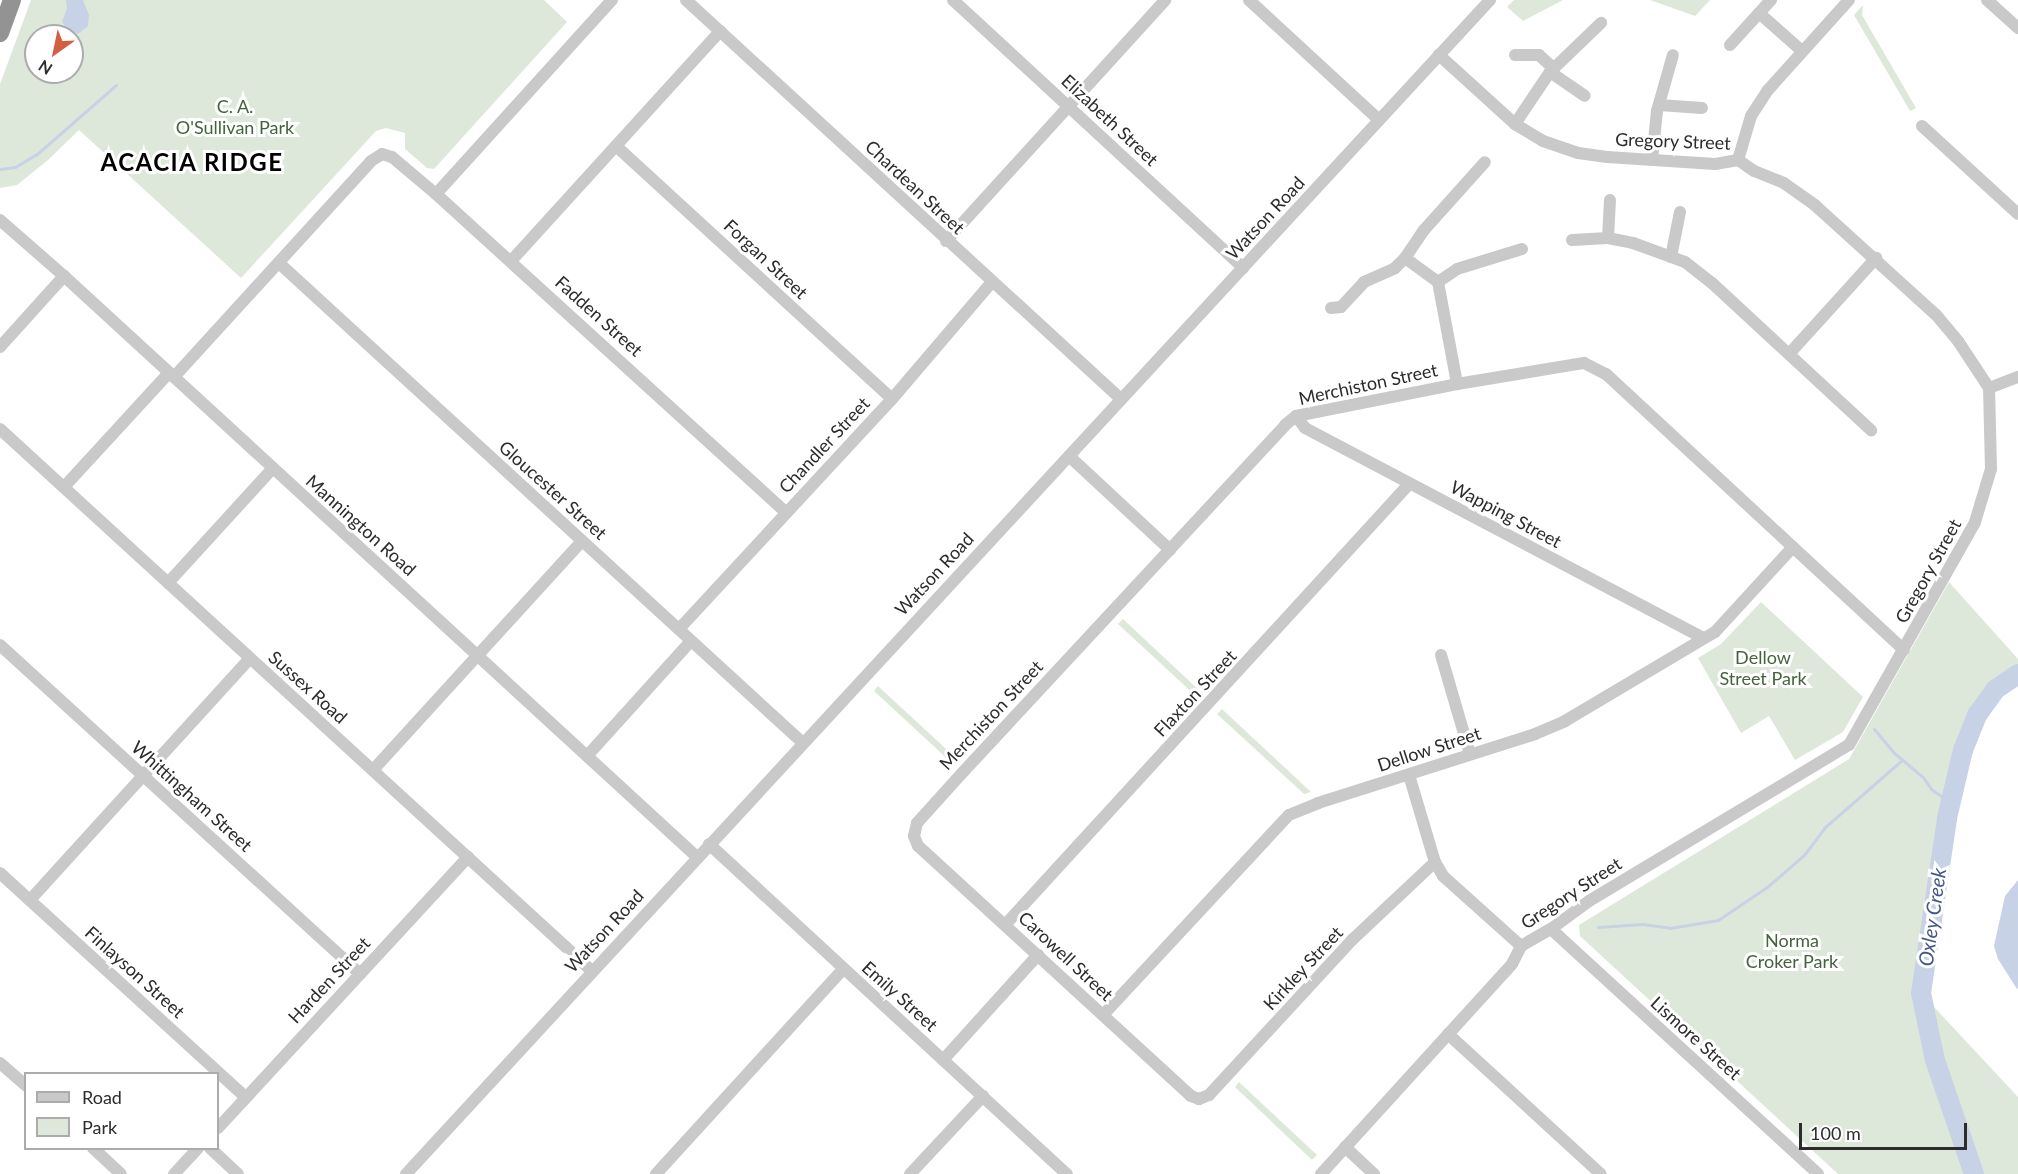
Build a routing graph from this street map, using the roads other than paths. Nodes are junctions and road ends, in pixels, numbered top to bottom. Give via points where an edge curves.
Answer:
1 (12, 0) edge
2 (612, 0) edge
3 (686, 0) edge
4 (953, 0) edge
5 (1165, 0) edge
6 (1250, 0) edge
7 (1490, 0) edge
8 (1771, 0) edge
9 (1849, 0) edge
10 (1987, 0) edge
11 (1759, 13) junction
12 (1600, 23) dead end
13 (2018, 28) edge
14 (720, 31) junction
15 (0, 33) edge
16 (1730, 45) dead end
17 (1802, 51) junction
18 (1439, 55) junction
19 (1515, 55) dead end
20 (1673, 55) dead end
21 (1552, 70) junction
22 (1585, 96) dead end
23 (1659, 105) junction
24 (1068, 106) junction
25 (1702, 108) dead end
26 (1380, 120) junction
27 (1515, 124) junction
28 (1922, 126) dead end
29 (616, 146) junction
30 (1652, 160) junction
31 (1738, 160) junction
32 (1485, 162) dead end
33 (436, 194) junction
34 (1610, 200) dead end
35 (1680, 212) dead end
36 (2018, 214) edge
37 (0, 220) edge
38 (1608, 238) junction
39 (1572, 240) dead end
40 (946, 241) junction
41 (1521, 249) dead end
42 (1671, 257) junction
43 (1405, 258) junction
44 (1876, 258) junction
45 (511, 261) junction
46 (280, 264) junction
47 (1243, 268) junction
48 (64, 276) junction
49 (992, 282) junction
50 (1438, 282) junction
51 (1331, 308) dead end
52 (0, 347) edge
53 (1789, 354) junction
54 (171, 375) junction
55 (2018, 377) edge
56 (1457, 384) junction
57 (1989, 388) junction
58 (892, 399) junction
59 (1121, 399) junction
60 (1296, 416) junction
61 (0, 429) edge
62 (1871, 430) dead end
63 (1069, 456) junction
64 (272, 469) junction
65 (1410, 483) junction
66 (64, 487) junction
67 (786, 512) junction
68 (582, 541) junction
69 (1791, 548) junction
70 (1170, 550) junction
71 (168, 583) junction
72 (679, 629) junction
73 (1704, 638) junction
74 (691, 641) junction
75 (0, 645) edge
76 (1904, 650) junction
77 (478, 655) junction
78 (1441, 656) dead end
79 (250, 658) junction
80 (803, 742) junction
81 (1470, 754) junction
82 (587, 756) junction
83 (372, 770) junction
84 (142, 775) junction
85 (1409, 775) junction
86 (914, 836) joint
87 (709, 844) junction
88 (468, 857) junction
89 (697, 857) junction
90 (1435, 862) junction
91 (0, 873) edge
92 (30, 900) junction
93 (1005, 925) junction
94 (1551, 929) junction
95 (1521, 946) junction
96 (1038, 955) junction
97 (843, 969) junction
98 (592, 971) junction
99 (360, 974) junction
100 (1103, 1015) junction
101 (1448, 1034) junction
102 (943, 1060) junction
103 (0, 1063) edge
104 (218, 1072) edge
105 (219, 1073) edge
106 (24, 1084) edge
107 (983, 1096) junction
108 (246, 1098) junction
109 (1199, 1099) joint
110 (219, 1127) edge
111 (1345, 1147) junction
112 (94, 1150) edge
113 (197, 1150) edge
114 (211, 1150) edge
115 (412, 1172) edge
116 (121, 1174) edge
117 (174, 1174) edge
118 (238, 1174) edge
119 (656, 1174) edge
120 (910, 1174) edge
121 (1067, 1174) edge
122 (1321, 1174) edge
123 (1374, 1174) edge
124 (1601, 1174) edge
125 (1818, 1174) edge

1 - 15 highway
2 - 33 street
3 - 14 street, Chardean Street
4 - 24 street, Elizabeth Street
5 - 24 street
6 - 26 street
7 - 18 street, Watson Road
8 - 11 street
9 - 17 street
10 - 13 street
11 - 16 street
11 - 17 street
12 - 21 street
14 - 29 street
14 - 40 street, Chardean Street
17 - 31 street via 1751,116
18 - 26 street, Watson Road
18 - 27 street, Gregory Street
19 - 21 street via 1539,55
20 - 23 street
21 - 22 street
21 - 27 street
23 - 25 street
23 - 30 street
24 - 40 street
24 - 47 street, Elizabeth Street
26 - 47 street, Watson Road
27 - 30 street, Gregory Street via 1544,141 1578,153
28 - 36 street
29 - 45 street
29 - 58 street, Forgan Street
30 - 31 street, Gregory Street via 1715,164
31 - 44 street, Gregory Street via 1784,183 1815,205
32 - 43 street via 1424,230
33 - 45 street, Fadden Street
33 - 46 street, Fadden Street via 392,157 382,154 371,161
34 - 38 street
35 - 42 street
37 - 48 street, Mannington Road
38 - 39 street
38 - 42 street
40 - 49 street, Chardean Street
41 - 50 street via 1457,269
42 - 53 street via 1685,262 1712,283
43 - 50 street
43 - 51 street via 1395,268 1364,282 1341,307
44 - 53 street
44 - 57 street, Gregory Street via 1935,314
45 - 67 street, Fadden Street
46 - 54 street
46 - 68 street, Gloucester Street
47 - 59 street, Watson Road
48 - 52 street
48 - 54 street, Mannington Road
49 - 58 street, Chandler Street
49 - 59 street, Chardean Street
50 - 56 street
53 - 62 street
54 - 64 street, Mannington Road
54 - 66 street
55 - 57 street
56 - 60 street, Merchiston Street
56 - 69 street, Merchiston Street via 1584,363 1606,374
57 - 76 street, Gregory Street via 1991,469 1985,498
58 - 67 street, Chandler Street
59 - 63 street, Watson Road
60 - 65 street, Wapping Street via 1305,428
60 - 70 street, Merchiston Street
61 - 66 street, Sussex Road
63 - 70 street
63 - 80 street, Watson Road
64 - 71 street
64 - 77 street, Mannington Road
65 - 73 street, Wapping Street
65 - 93 street, Flaxton Street
66 - 71 street, Sussex Road
67 - 72 street, Chandler Street
68 - 72 street, Gloucester Street
68 - 77 street
69 - 73 street, Dellow Street via 1715,632
69 - 76 street, Merchiston Street
70 - 86 street, Merchiston Street via 917,823
71 - 79 street, Sussex Road
72 - 74 street, Gloucester Street
73 - 81 street, Dellow Street via 1565,721
74 - 80 street, Gloucester Street
74 - 82 street
75 - 84 street, Whittingham Street
76 - 94 street, Gregory Street via 1849,745 1588,901
77 - 82 street, Mannington Road
77 - 83 street
78 - 81 street
79 - 83 street, Sussex Road
79 - 84 street
80 - 87 street, Watson Road
81 - 85 street, Dellow Street
82 - 89 street, Mannington Road
83 - 88 street, Sussex Road
84 - 92 street
84 - 99 street, Whittingham Street
85 - 90 street
85 - 100 street, Dellow Street via 1289,815
86 - 93 street, Carowell Street via 918,846
87 - 89 street, Watson Road
87 - 97 street, Emily Street
88 - 98 street, Sussex Road
88 - 99 street, Harden Street
89 - 98 street, Watson Road
90 - 95 street via 1443,876
90 - 109 street, Kirkley Street via 1352,940 1209,1095
91 - 92 street, Finlayson Street
92 - 104 street, Finlayson Street
93 - 96 street, Carowell Street
94 - 95 street, Gregory Street
94 - 125 street, Lismore Street
95 - 101 street, Gregory Street via 1512,964
96 - 100 street, Carowell Street
96 - 102 street
97 - 102 street, Emily Street
97 - 119 street
98 - 115 street, Watson Road
99 - 108 street, Harden Street
100 - 109 street, Carowell Street via 1191,1096
101 - 111 street, Gregory Street
101 - 124 street
102 - 107 street, Emily Street
103 - 106 street
105 - 108 street, Finlayson Street
107 - 120 street
107 - 121 street, Emily Street
108 - 110 street, Harden Street
111 - 122 street, Gregory Street
111 - 123 street
112 - 116 street
113 - 117 street
114 - 118 street

